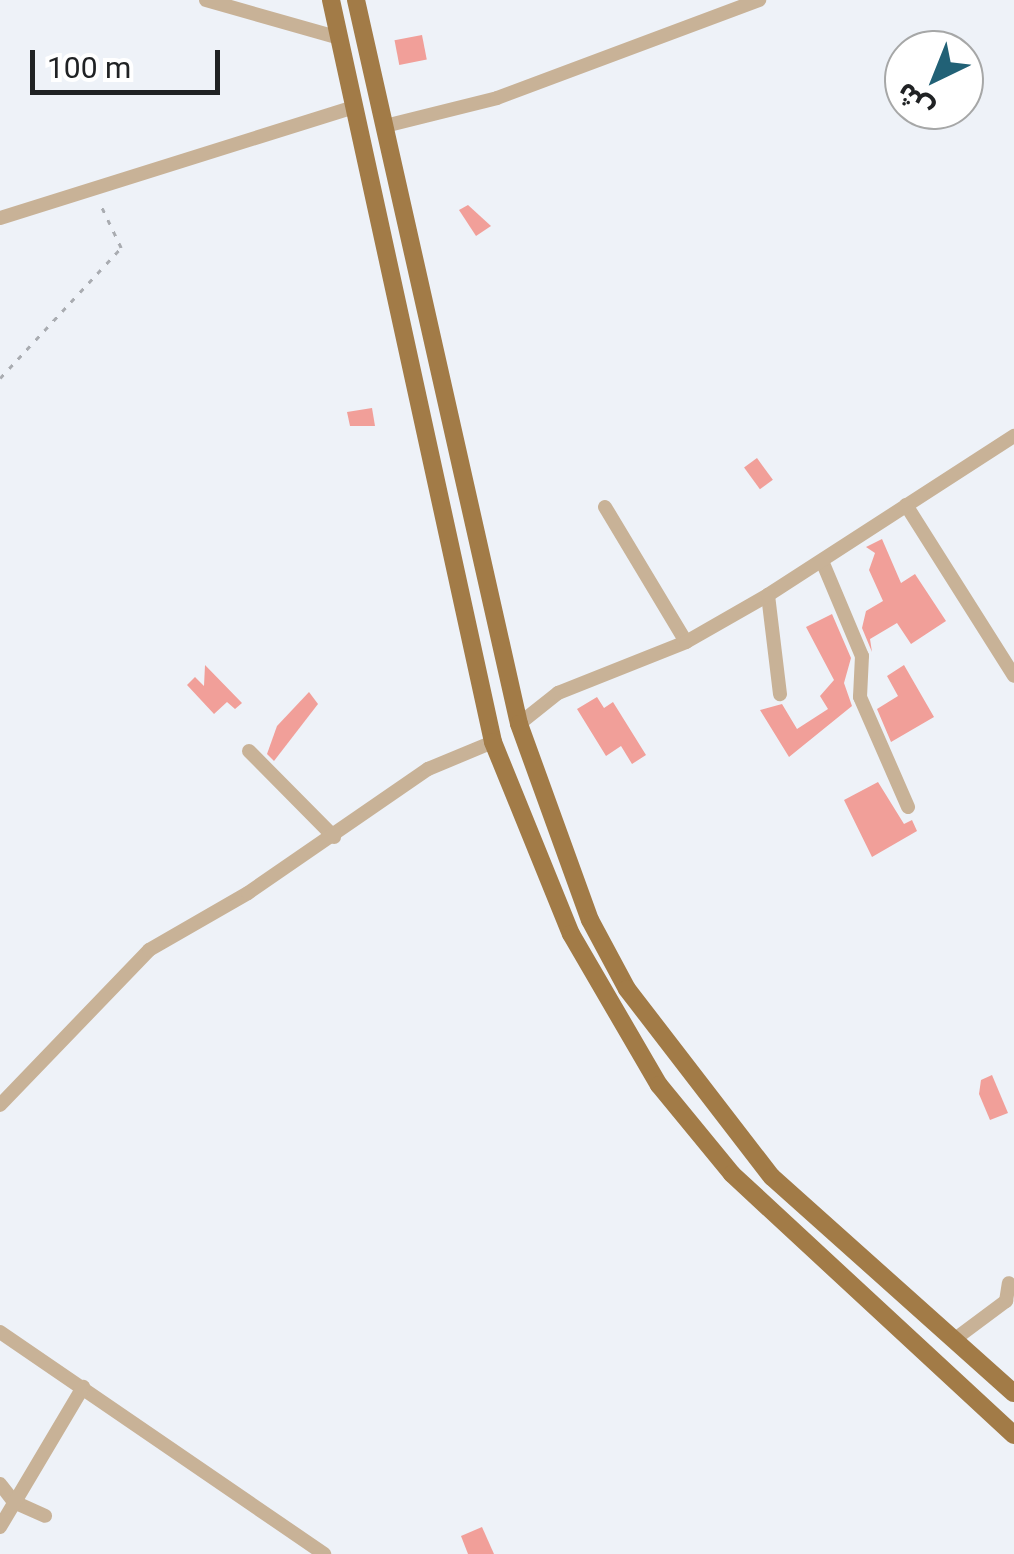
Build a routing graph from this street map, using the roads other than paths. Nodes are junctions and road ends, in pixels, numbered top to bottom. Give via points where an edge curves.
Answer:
1 (206, 0) edge
2 (331, 0) edge
3 (356, 0) edge
4 (758, 0) edge
5 (339, 38) junction
6 (355, 107) junction
7 (385, 126) junction
8 (0, 218) edge
9 (1014, 436) edge
10 (906, 506) junction
11 (605, 507) dead end
12 (822, 561) junction
13 (768, 595) junction
14 (686, 642) junction
15 (1014, 676) edge
16 (780, 694) dead end
17 (518, 724) junction
18 (493, 742) junction
19 (249, 750) dead end
20 (908, 807) dead end
21 (334, 837) junction
22 (0, 1106) edge
23 (1009, 1283) dead end
24 (0, 1332) edge
25 (954, 1340) junction
26 (83, 1387) junction
27 (1014, 1393) edge
28 (1014, 1435) edge
29 (0, 1484) edge
30 (14, 1502) junction
31 (46, 1516) dead end
32 (0, 1526) edge
33 (324, 1554) edge

1 - 5 street
2 - 5 main road
3 - 7 main road
4 - 7 street via 497,98
5 - 6 main road
6 - 8 street
6 - 18 main road
7 - 17 main road
9 - 10 street
10 - 12 street
10 - 15 street
11 - 14 street
12 - 13 street
12 - 20 street via 862,656 860,698
13 - 14 street
13 - 16 street
14 - 17 street via 558,692
17 - 25 main road via 590,920 638,1005 772,1177
18 - 21 street via 428,769
18 - 28 main road via 571,934 659,1085 732,1174
19 - 21 street
21 - 22 street via 149,950
23 - 25 street via 1006,1301
24 - 26 street
25 - 27 main road
26 - 30 street
26 - 33 street
29 - 30 street
30 - 31 street
30 - 32 street

